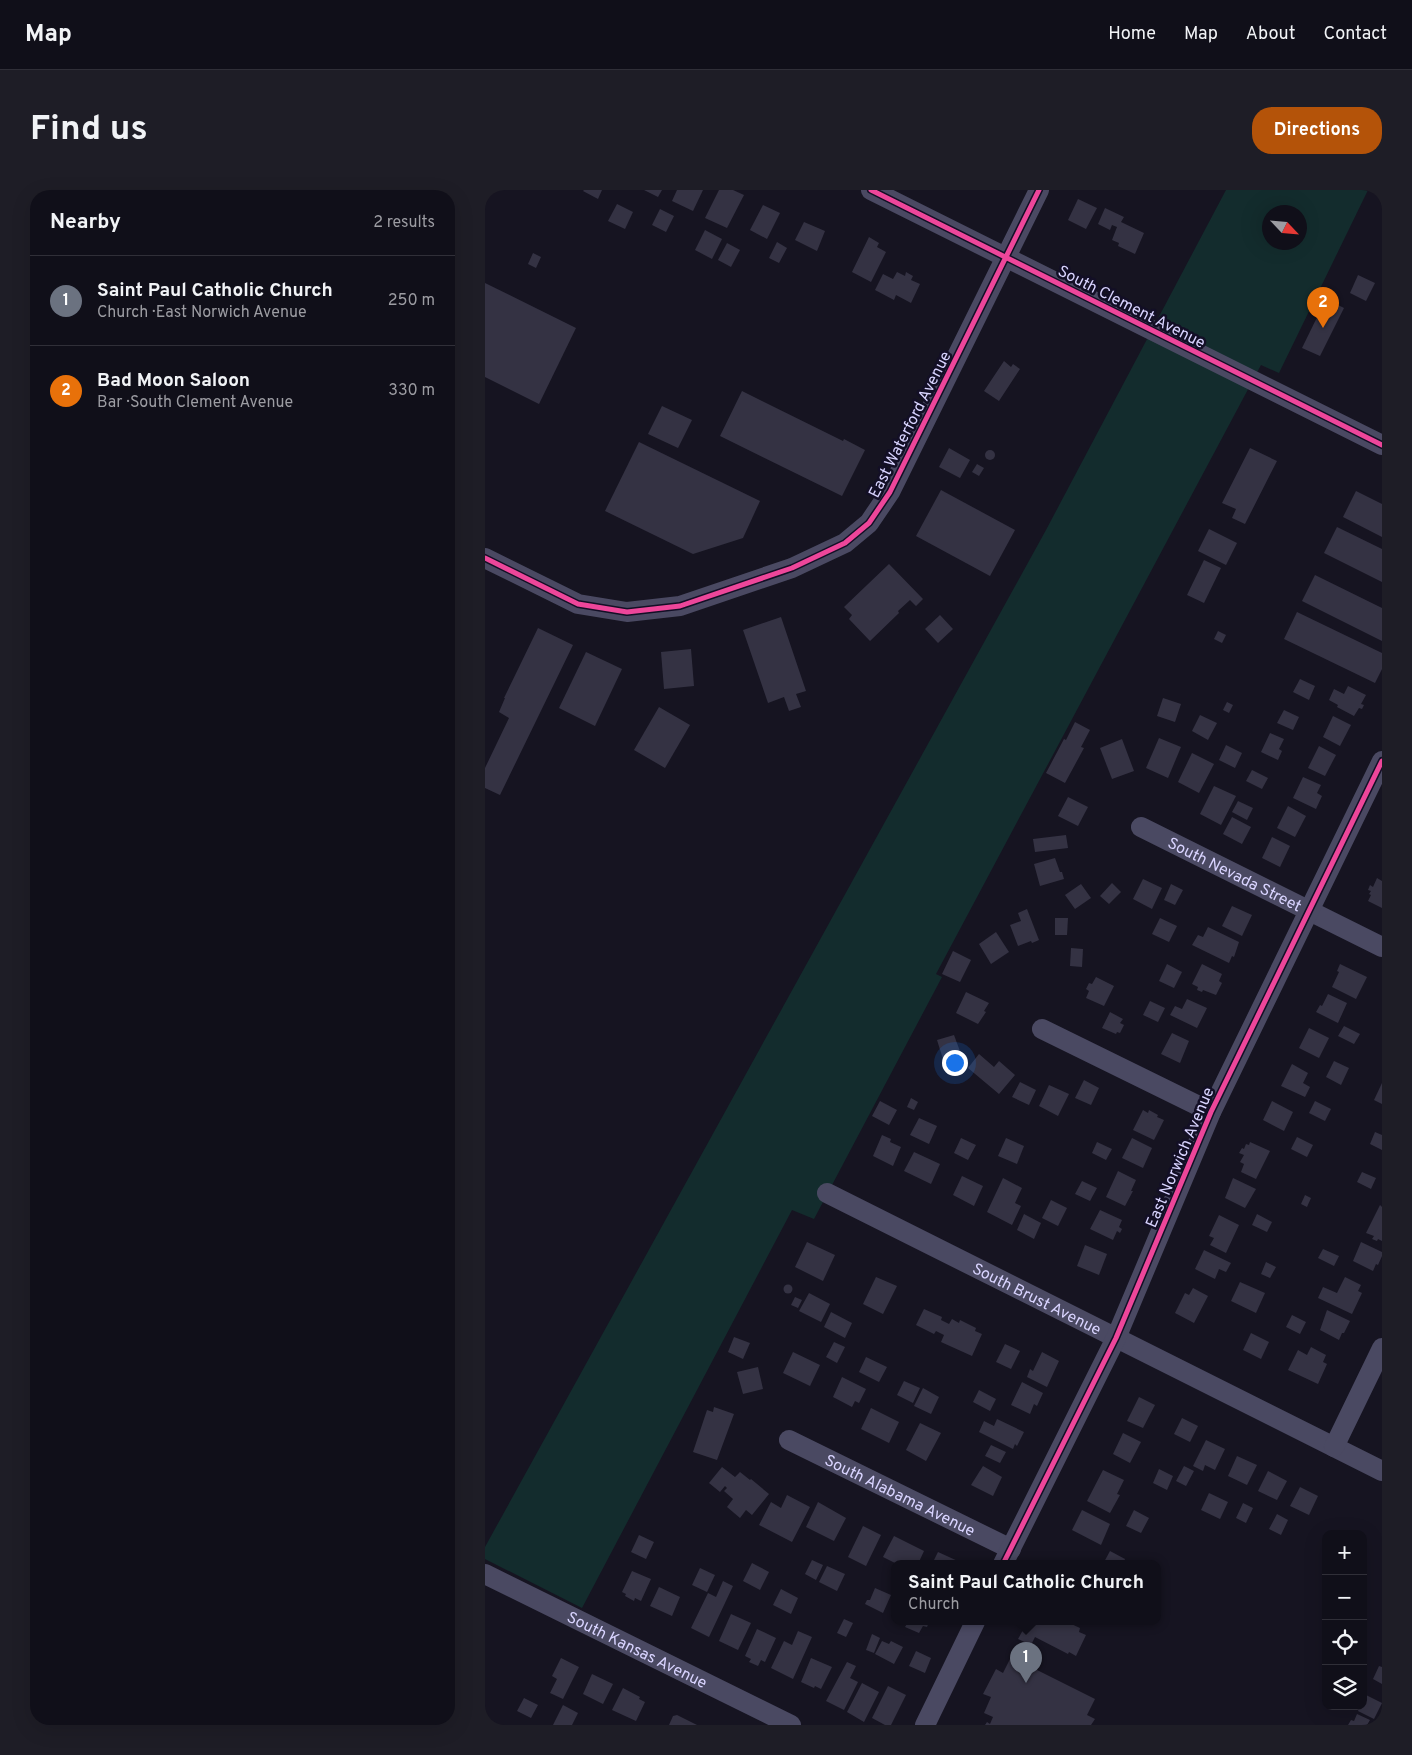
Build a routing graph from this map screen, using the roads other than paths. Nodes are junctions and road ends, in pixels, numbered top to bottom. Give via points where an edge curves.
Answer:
1 (871, 190) edge
2 (1039, 190) edge
3 (1007, 257) junction
4 (1382, 445) edge
5 (485, 558) edge
6 (1382, 762) edge
7 (1141, 827) dead end
8 (1309, 911) junction
9 (1382, 947) edge
10 (1043, 1029) dead end
11 (1211, 1112) junction
12 (827, 1193) dead end
13 (1116, 1338) junction
14 (1382, 1348) edge
15 (789, 1440) dead end
16 (1333, 1447) junction
17 (1382, 1471) edge
18 (1008, 1560) edge
19 (485, 1574) edge
20 (974, 1625) edge
21 (791, 1725) edge
22 (925, 1725) edge

1 - 3 street, South Clement Avenue
2 - 3 street, East Waterford Avenue
3 - 4 street, South Clement Avenue
3 - 5 street, East Waterford Avenue via 890,492 869,523 845,543 792,568 680,606 627,612 578,604
6 - 8 street, East Norwich Avenue
7 - 8 street, South Nevada Street
8 - 9 street, South Nevada Street
8 - 11 street, East Norwich Avenue
10 - 11 street
11 - 13 street, East Norwich Avenue
12 - 13 street, South Brust Avenue
13 - 16 street, South Brust Avenue
13 - 18 street, East Norwich Avenue
14 - 16 street
15 - 18 street, South Alabama Avenue
16 - 17 street, South Brust Avenue
19 - 21 street, South Kansas Avenue
20 - 22 street

